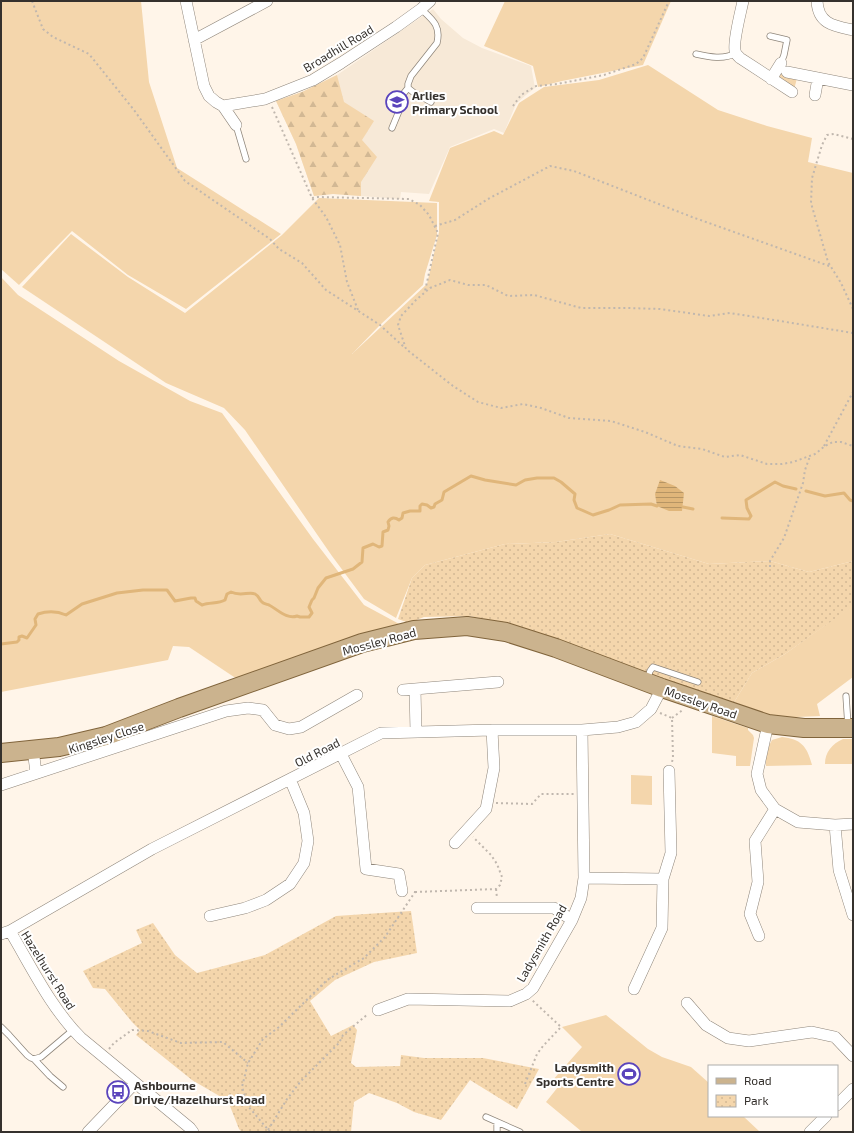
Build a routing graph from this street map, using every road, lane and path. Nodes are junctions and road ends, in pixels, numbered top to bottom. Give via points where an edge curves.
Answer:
1 (32, 1) edge
2 (186, 1) edge
3 (267, 1) edge
4 (430, 1) edge
5 (669, 1) edge
6 (743, 1) edge
7 (817, 1) edge
8 (421, 9) junction
9 (853, 30) edge
10 (770, 36) dead end
11 (194, 40) junction
12 (736, 53) junction
13 (696, 54) dead end
14 (784, 67) junction
15 (818, 78) junction
16 (772, 79) junction
17 (853, 85) edge
18 (408, 88) junction
19 (792, 92) dead end
20 (815, 95) dead end
21 (430, 102) dead end
22 (223, 106) junction
23 (513, 106) dead end
24 (275, 114) dead end
25 (236, 125) joint
26 (392, 128) dead end
27 (853, 139) edge
28 (246, 159) dead end
29 (312, 198) junction
30 (435, 226) junction
31 (832, 267) junction
32 (425, 292) junction
33 (853, 309) edge
34 (358, 311) junction
35 (853, 333) edge
36 (406, 349) junction
37 (853, 392) edge
38 (853, 446) edge
39 (822, 448) junction
40 (810, 456) junction
41 (770, 566) dead end
42 (498, 682) dead end
43 (698, 682) dead end
44 (654, 685) junction
45 (415, 689) junction
46 (402, 690) dead end
47 (357, 695) dead end
48 (846, 696) dead end
49 (179, 708) junction
50 (651, 709) junction
51 (768, 724) junction
52 (184, 726) junction
53 (851, 728) edge
54 (492, 730) junction
55 (582, 730) junction
56 (416, 732) junction
57 (33, 750) junction
58 (1, 753) edge
59 (341, 754) junction
60 (669, 771) joint
61 (36, 774) junction
62 (290, 780) junction
63 (1, 785) edge
64 (583, 794) junction
65 (487, 803) junction
66 (775, 809) junction
67 (835, 824) junction
68 (853, 824) edge
69 (467, 830) junction
70 (455, 843) dead end
71 (584, 878) junction
72 (663, 879) junction
73 (402, 891) joint
74 (415, 892) junction
75 (477, 908) dead end
76 (853, 915) edge
77 (210, 916) dead end
78 (572, 920) junction
79 (6, 933) edge
80 (759, 936) dead end
81 (634, 989) dead end
82 (526, 994) junction
83 (687, 1003) dead end
84 (378, 1010) joint
85 (1, 1027) edge
86 (73, 1030) junction
87 (102, 1056) junction
88 (853, 1056) edge
89 (34, 1059) junction
90 (248, 1063) junction
91 (135, 1083) junction
92 (525, 1084) dead end
93 (63, 1087) dead end
94 (852, 1092) edge
95 (838, 1104) edge
96 (486, 1117) dead end
97 (825, 1117) edge
98 (497, 1122) junction
99 (269, 1131) edge
100 (88, 1132) edge
101 (193, 1132) edge
102 (497, 1132) edge
103 (520, 1132) edge
104 (810, 1132) edge

1 - 34 path via 43,29 53,37 89,54 134,110 185,181 302,263 326,290
2 - 11 street
3 - 11 street
4 - 8 street, Broadhill Road
5 - 23 path via 643,58 636,64 604,75 536,86 521,95
6 - 12 street via 735,38
7 - 9 street via 819,13 825,21
8 - 18 lane via 433,20 438,29 438,37 411,76
8 - 22 street, Broadhill Road via 313,80 265,99
10 - 14 lane via 787,40
11 - 22 street via 204,86 209,96
12 - 13 lane via 721,57
12 - 16 street
14 - 15 street
14 - 16 street
15 - 17 street
15 - 20 street
16 - 19 street
18 - 21 lane
18 - 26 lane via 400,98 399,111
22 - 25 street
24 - 29 path
25 - 28 lane
27 - 31 path via 834,134 827,135 812,178 811,203 828,262
29 - 30 path via 409,199 420,205
29 - 34 path via 326,217 340,245 347,282
30 - 31 path via 455,220 550,166 574,171
30 - 32 path via 438,233
31 - 33 path
32 - 35 path via 450,280 468,285 486,285 508,296 534,295 581,308 660,309 709,316 730,313
32 - 36 path via 401,316 398,325
34 - 36 path via 380,325
36 - 40 path via 478,402 501,408 523,404 569,418 611,421 678,446 702,449 725,457 740,455 767,464 794,462
37 - 39 path
38 - 39 path via 832,442
39 - 40 path
40 - 41 path via 784,538 770,561
42 - 45 street
43 - 44 lane via 653,667 650,671
44 - 49 main road, Mossley Road via 506,632 467,626 414,630 362,643
44 - 50 street, Old Road
44 - 51 main road, Mossley Road
45 - 46 street
45 - 56 street
47 - 52 street, Kingsley Close via 300,727 289,729 275,725 263,710 248,708 226,711
48 - 53 lane
49 - 52 street
49 - 57 main road, Mossley Road via 106,736
50 - 55 street, Old Road via 636,722 618,727
50 - 60 path via 672,718 673,758
51 - 53 main road, Mossley Road via 804,728
51 - 66 street via 757,774 762,790
52 - 61 street, Kingsley Close
54 - 55 street, Old Road
54 - 56 street, Old Road
54 - 65 street via 494,768
55 - 64 street, Ladysmith Road
56 - 59 street, Old Road via 381,734
57 - 58 main road, Mossley Road
57 - 61 street
59 - 62 street, Old Road
59 - 73 street via 358,787 366,869 399,874
60 - 72 street via 671,853
61 - 63 street, Kingsley Close
62 - 77 street via 304,813 308,841 304,862 290,884 266,900
62 - 79 street, Old Road via 152,849
64 - 65 path via 541,794 532,804
64 - 71 street, Ladysmith Road
65 - 69 street via 486,809
66 - 67 street via 798,822
66 - 80 street via 755,841 758,882 750,914
67 - 68 street
67 - 76 street via 839,870
69 - 70 street
69 - 74 path via 491,854 497,864 502,877 500,885 496,889
71 - 72 street
71 - 78 street, Ladysmith Road via 581,898
72 - 81 street via 662,928
73 - 74 path
74 - 90 path via 385,937 364,958 327,980 279,1028 263,1039
75 - 78 street via 554,908
78 - 82 street, Ladysmith Road via 533,988
79 - 86 street, Hazelhurst Road
82 - 84 street, Ladysmith Road via 510,1001 408,999
82 - 92 path via 561,1027 537,1054
83 - 88 street via 706,1025 728,1038 749,1041 812,1032 835,1037
84 - 99 path via 367,1014 343,1035 287,1099
85 - 89 lane via 27,1055
86 - 87 street, Hazelhurst Road
86 - 89 lane via 41,1058
87 - 90 path via 132,1030 148,1032 181,1043 223,1042
87 - 91 street, Hazelhurst Road
89 - 93 lane
90 - 99 path via 242,1087 248,1106
91 - 100 street
91 - 101 street, Hazelhurst Road
94 - 95 street
96 - 98 lane
97 - 104 street
98 - 102 lane
98 - 103 lane

